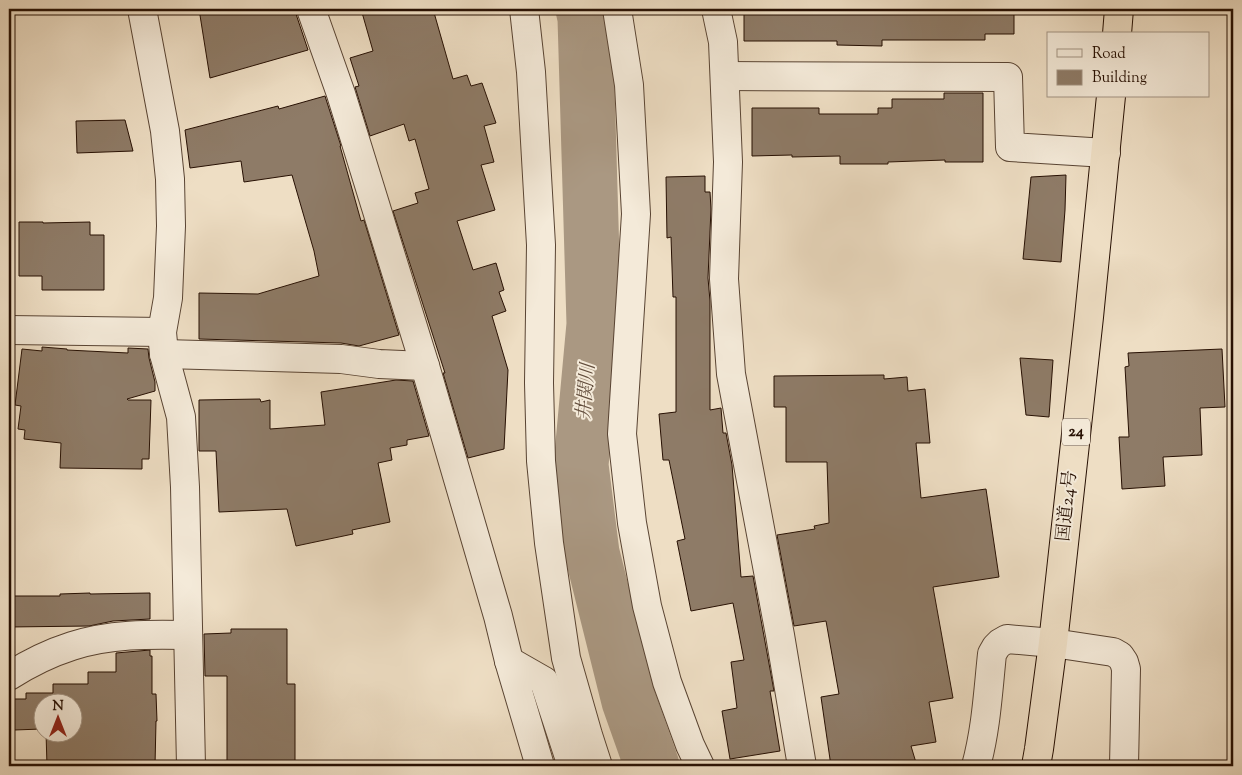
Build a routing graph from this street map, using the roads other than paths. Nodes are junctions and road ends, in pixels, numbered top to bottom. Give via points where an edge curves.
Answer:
1 (142, 9) edge
2 (311, 9) edge
3 (524, 9) edge
4 (617, 9) edge
5 (716, 9) edge
6 (1119, 9) edge
7 (1117, 32) edge
8 (725, 76) junction
9 (1111, 98) edge
10 (1106, 153) junction
11 (9, 330) edge
12 (163, 343) junction
13 (425, 366) junction
14 (188, 635) junction
15 (1052, 643) junction
16 (509, 661) junction
17 (9, 676) edge
18 (190, 766) edge
19 (540, 766) edge
20 (572, 766) edge
21 (598, 766) edge
22 (700, 766) edge
23 (802, 766) edge
24 (976, 766) edge
25 (1036, 766) edge
26 (1124, 766) edge

1 - 12 street via 170,179 168,298
2 - 13 street via 341,94
3 - 21 street via 541,245 541,461 549,543 566,658
4 - 22 street via 629,85 636,214 622,434 632,523 647,606 667,682
5 - 8 street via 723,42
6 - 7 highway
8 - 10 street via 1008,77 1010,147
8 - 23 street via 728,162 724,279 730,374
9 - 10 highway, 国道24号 / 24
10 - 15 highway, 国道24号 / 24
11 - 12 street
12 - 13 street
12 - 14 street via 181,417 186,486
13 - 16 street
14 - 17 street via 142,634 71,646
14 - 18 street
15 - 24 street via 1007,639 996,647 992,654
15 - 25 highway, 国道24号 / 24
15 - 26 street via 1113,652 1124,662
16 - 19 street
16 - 20 street via 544,681

